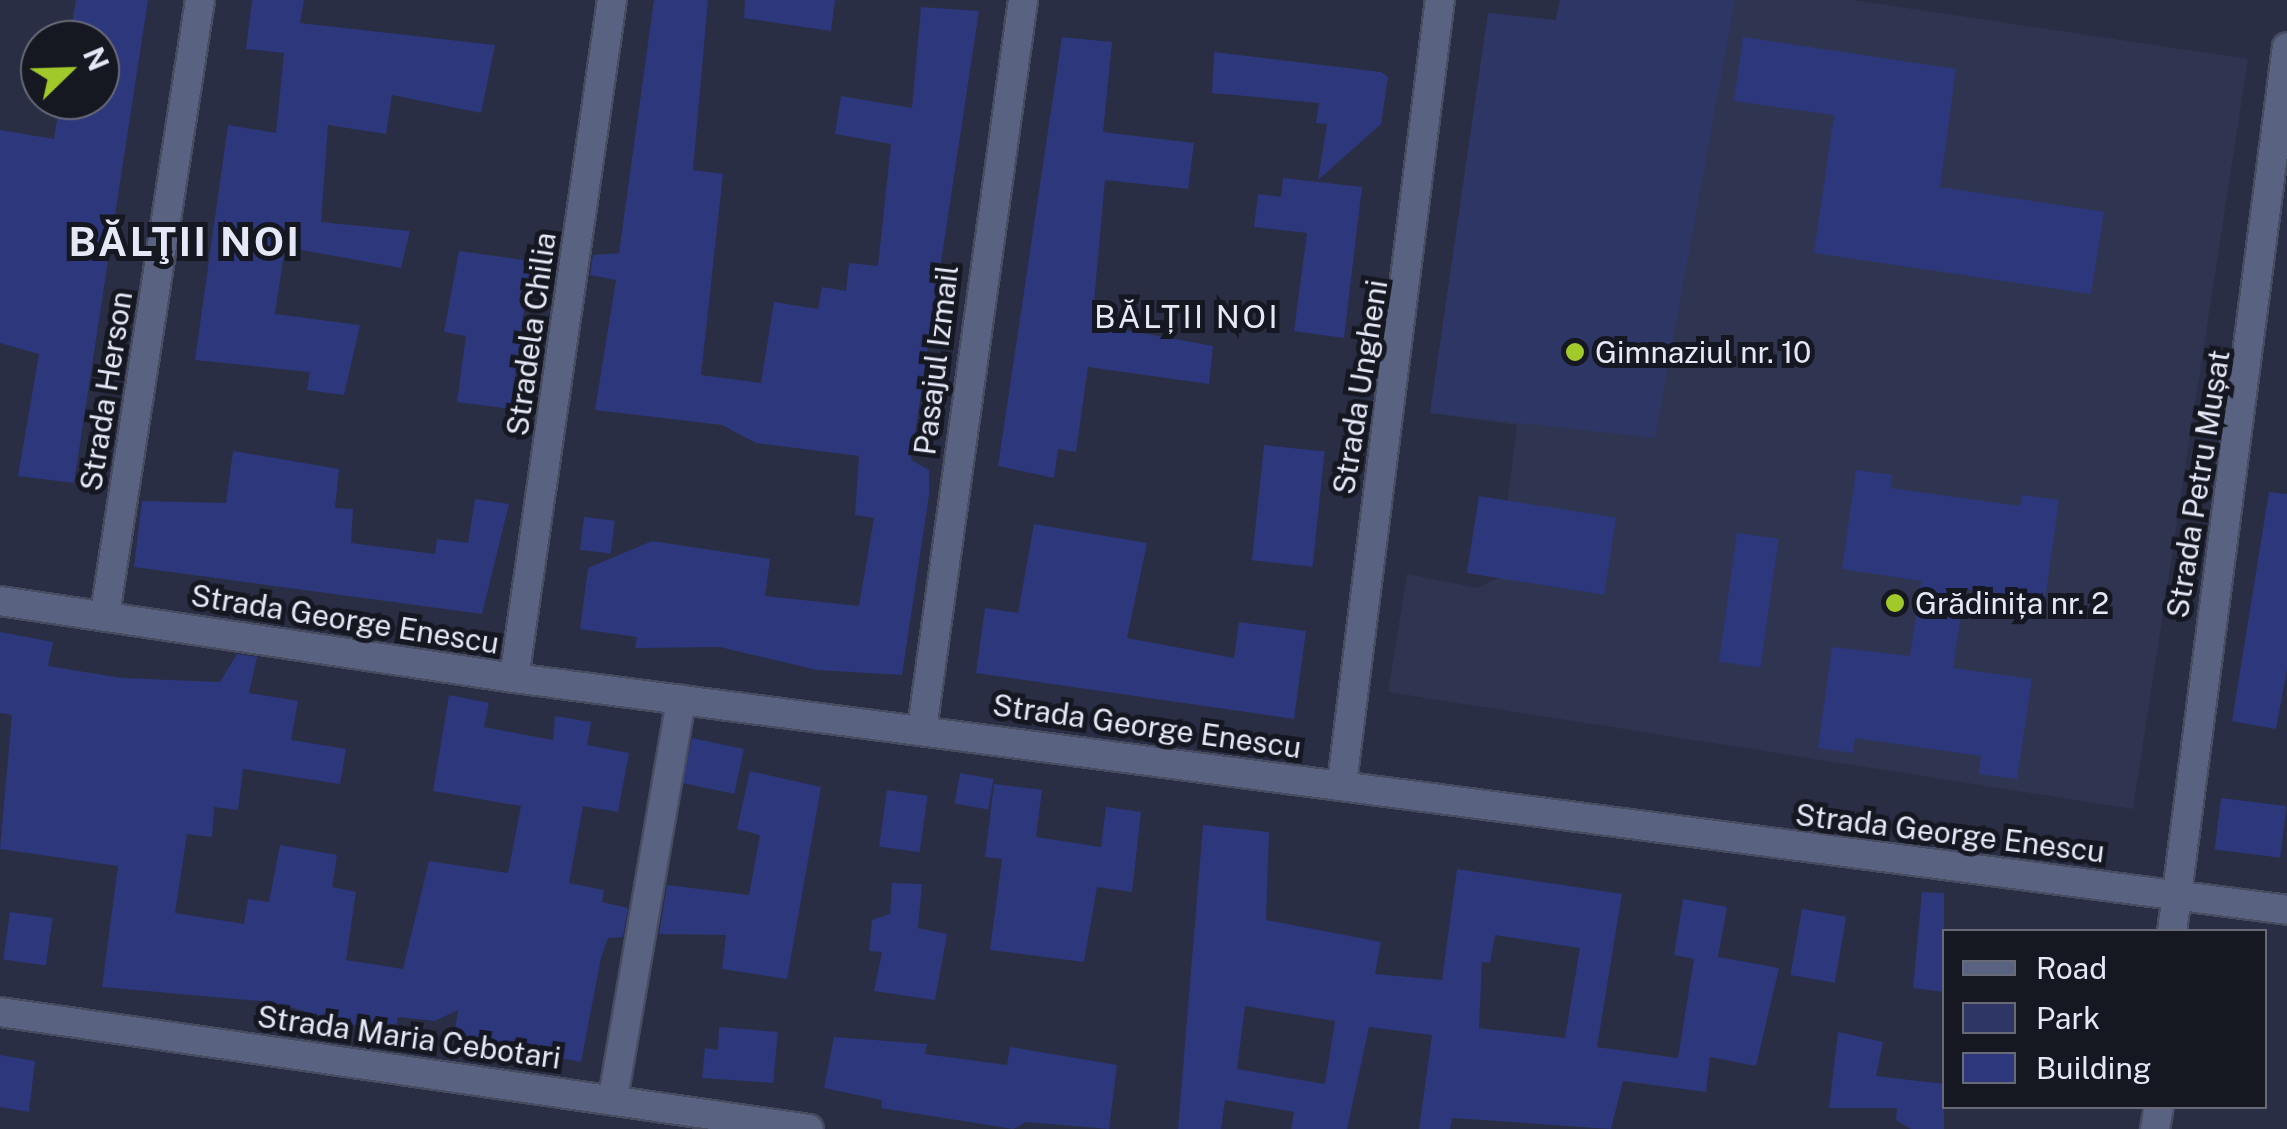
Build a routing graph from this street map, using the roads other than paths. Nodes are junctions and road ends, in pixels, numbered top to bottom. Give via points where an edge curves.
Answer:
1 (200, 0) edge
2 (612, 0) edge
3 (1024, 0) edge
4 (1440, 0) edge
5 (2287, 46) edge
6 (0, 601) edge
7 (105, 614) junction
8 (514, 678) junction
9 (681, 700) junction
10 (922, 729) junction
11 (1342, 784) junction
12 (2171, 892) junction
13 (2287, 910) edge
14 (2172, 929) edge
15 (0, 1012) edge
16 (613, 1098) junction
17 (809, 1129) edge

1 - 7 street, Strada Herson
2 - 8 street, Stradela Chilia
3 - 10 street, Pasajul Izmail
4 - 11 street, Strada Ungheni
5 - 12 street, Strada Petru Mușat
6 - 7 street, Strada George Enescu
7 - 8 street, Strada George Enescu
8 - 9 street, Strada George Enescu
9 - 10 street, Strada George Enescu
9 - 16 street
10 - 11 street, Strada George Enescu
11 - 12 street, Strada George Enescu
12 - 13 street, Strada George Enescu
12 - 14 street, Strada Petru Mușat
15 - 16 street, Strada Maria Cebotari
16 - 17 street, Strada Maria Cebotari

